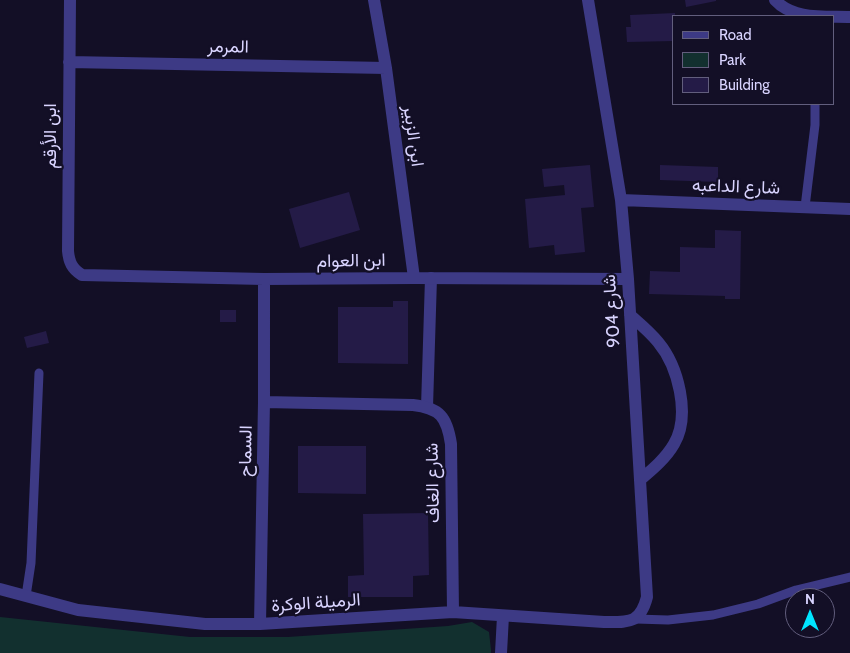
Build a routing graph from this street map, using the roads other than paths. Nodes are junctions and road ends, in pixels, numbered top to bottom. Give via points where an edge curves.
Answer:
1 (70, 0) edge
2 (374, 0) edge
3 (588, 0) edge
4 (775, 0) edge
5 (807, 15) edge
6 (835, 17) edge
7 (850, 17) edge
8 (69, 62) junction
9 (386, 68) junction
10 (815, 105) edge
11 (621, 200) junction
12 (805, 207) junction
13 (850, 209) edge
14 (75, 271) joint
15 (414, 278) junction
16 (431, 278) junction
17 (264, 279) junction
18 (628, 279) junction
19 (630, 315) junction
20 (39, 373) dead end
21 (264, 402) junction
22 (427, 407) junction
23 (640, 480) junction
24 (850, 577) edge
25 (0, 589) edge
26 (26, 596) junction
27 (453, 612) junction
28 (503, 616) junction
29 (636, 619) junction
30 (260, 624) junction
31 (501, 653) edge

1 - 8 street, ابن الأرقم
2 - 9 street, ابن الزبير
3 - 11 street, شارع 904
4 - 5 street via 791,13
6 - 7 street
8 - 9 street, المرمر
8 - 14 street, ابن الأرقم via 68,251
9 - 15 street, ابن الزبير
10 - 12 lane via 816,125
11 - 12 street, شارع الداعبه
11 - 18 street, شارع 904
12 - 13 street, شارع الداعبه
14 - 17 street, ابن العوام via 91,276
15 - 16 street, ابن العوام
15 - 17 street, ابن العوام
16 - 18 street, ابن العوام
16 - 22 street
17 - 21 street, السماح
18 - 19 street, شارع 904
19 - 23 street, شارع 904
19 - 23 street via 659,342 673,367 682,410 676,442
20 - 26 lane via 31,563
21 - 22 street
21 - 30 street, السماح
22 - 27 street, شارع الغاف via 440,413 449,428
23 - 29 street, شارع 904 via 647,597 644,610
24 - 29 lane via 713,615 668,620
25 - 26 street, الرميلة الوكرة
26 - 30 street, الرميلة الوكرة via 78,610 205,624
27 - 28 street, الرميلة الوكرة
27 - 30 street, الرميلة الوكرة
28 - 29 street, الرميلة الوكرة via 604,622
28 - 31 street

